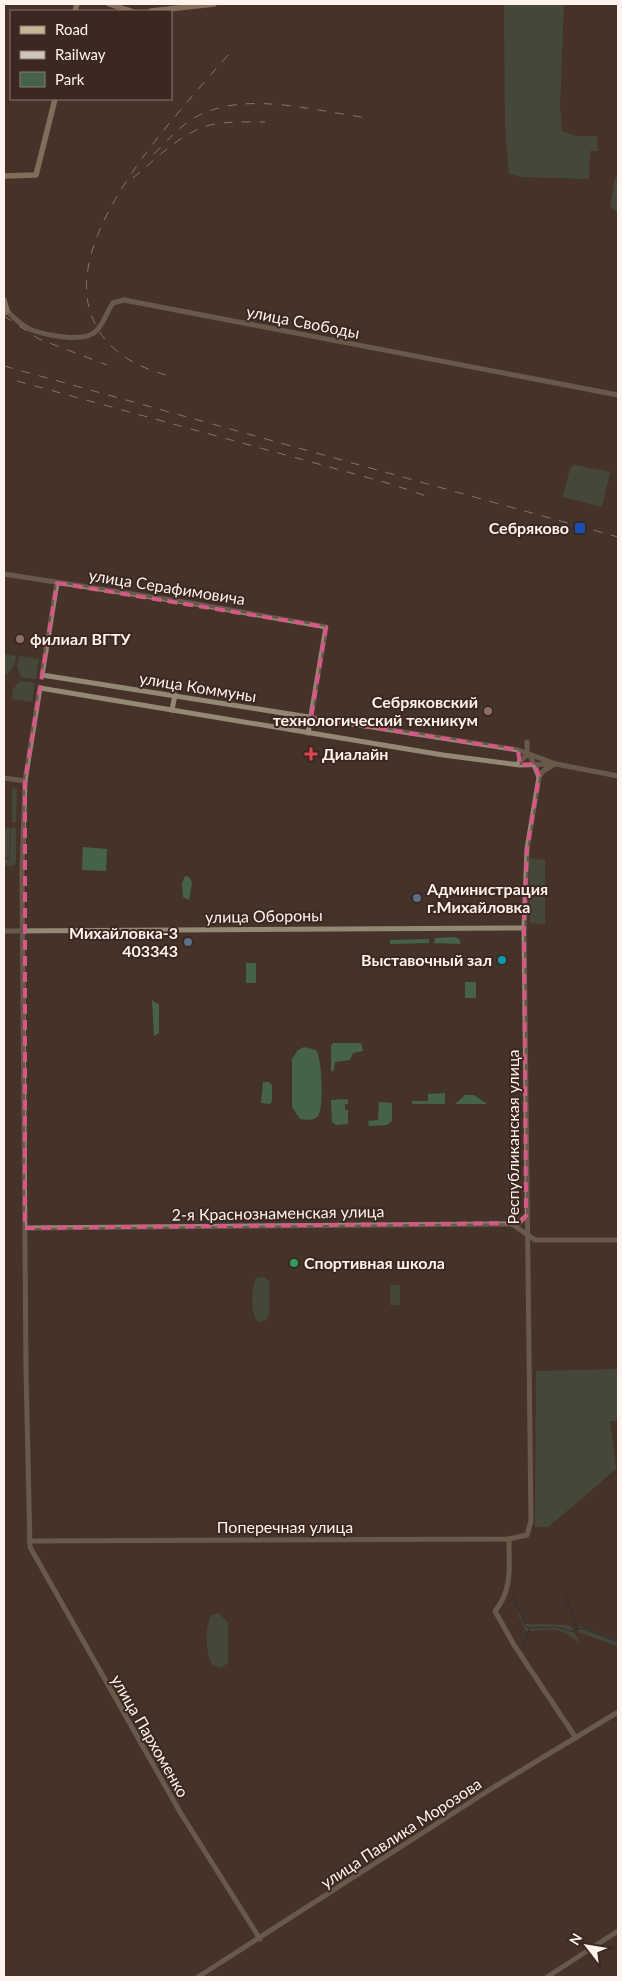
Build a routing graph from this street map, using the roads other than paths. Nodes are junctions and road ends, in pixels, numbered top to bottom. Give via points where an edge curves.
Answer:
1 (109, 4) edge
2 (214, 4) edge
3 (128, 10) edge
4 (160, 10) edge
5 (54, 100) edge
6 (4, 176) edge
7 (4, 300) edge
8 (6, 312) edge
9 (618, 395) edge
10 (4, 574) edge
11 (57, 583) junction
12 (175, 695) junction
13 (172, 710) junction
14 (311, 718) junction
15 (308, 733) junction
16 (518, 750) junction
17 (529, 754) junction
18 (535, 764) junction
19 (556, 764) junction
20 (516, 765) junction
21 (618, 776) edge
22 (539, 777) junction
23 (4, 778) edge
24 (25, 781) junction
25 (524, 928) junction
26 (4, 931) edge
27 (24, 931) junction
28 (526, 1216) junction
29 (512, 1224) junction
30 (25, 1228) junction
31 (526, 1236) junction
32 (535, 1240) junction
33 (618, 1240) edge
34 (526, 1249) junction
35 (531, 1521) joint
36 (509, 1539) junction
37 (29, 1540) junction
38 (618, 1712) edge
39 (576, 1738) junction
40 (618, 1931) edge
41 (260, 1939) junction
42 (198, 1977) edge
43 (547, 1977) edge

1 - 3 main road
2 - 4 main road
5 - 6 main road via 36,175
7 - 8 main road
8 - 9 street, улица Свободы via 31,330 86,338 100,327 113,303 124,300
10 - 11 street, улица Серафимовича
11 - 12 street, улица Коммуны via 42,675
11 - 14 street, улица Серафимовича via 326,627
12 - 13 street
12 - 14 street, улица Коммуны
13 - 15 street, улица Коммуны
13 - 24 street, улица Коммуны via 40,688
14 - 15 street
14 - 16 street, улица Коммуны
15 - 20 street, улица Коммуны
16 - 17 street, улица Коммуны
16 - 17 street via 527,742
16 - 20 street via 521,758
17 - 18 street, Республиканская улица
17 - 19 street, улица Коммуны
17 - 20 street
18 - 19 street, улица Коммуны
18 - 20 street, улица Коммуны
18 - 22 street, Республиканская улица
19 - 21 street, улица Коммуны
19 - 22 street
22 - 25 street, Республиканская улица via 527,849
23 - 24 street
24 - 27 street
25 - 27 street, улица Обороны
25 - 28 street, Республиканская улица
26 - 27 street, улица Обороны
27 - 30 street
28 - 29 street via 519,1223
28 - 31 street, Республиканская улица
29 - 30 street, 2-я Краснознаменская улица
29 - 31 street
30 - 37 street
31 - 32 street
31 - 34 street, Республиканская улица
32 - 33 street
32 - 34 street
34 - 35 street, Республиканская улица
35 - 36 street, Поперечная улица via 527,1535
36 - 37 street, Поперечная улица
36 - 39 street via 508,1587 506,1596 495,1611
37 - 41 street, улица Пархоменко via 47,1579 180,1812
38 - 39 street, улица Павлика Морозова
39 - 41 street, улица Павлика Морозова via 494,1787
40 - 43 street
41 - 42 street, улица Павлика Морозова

